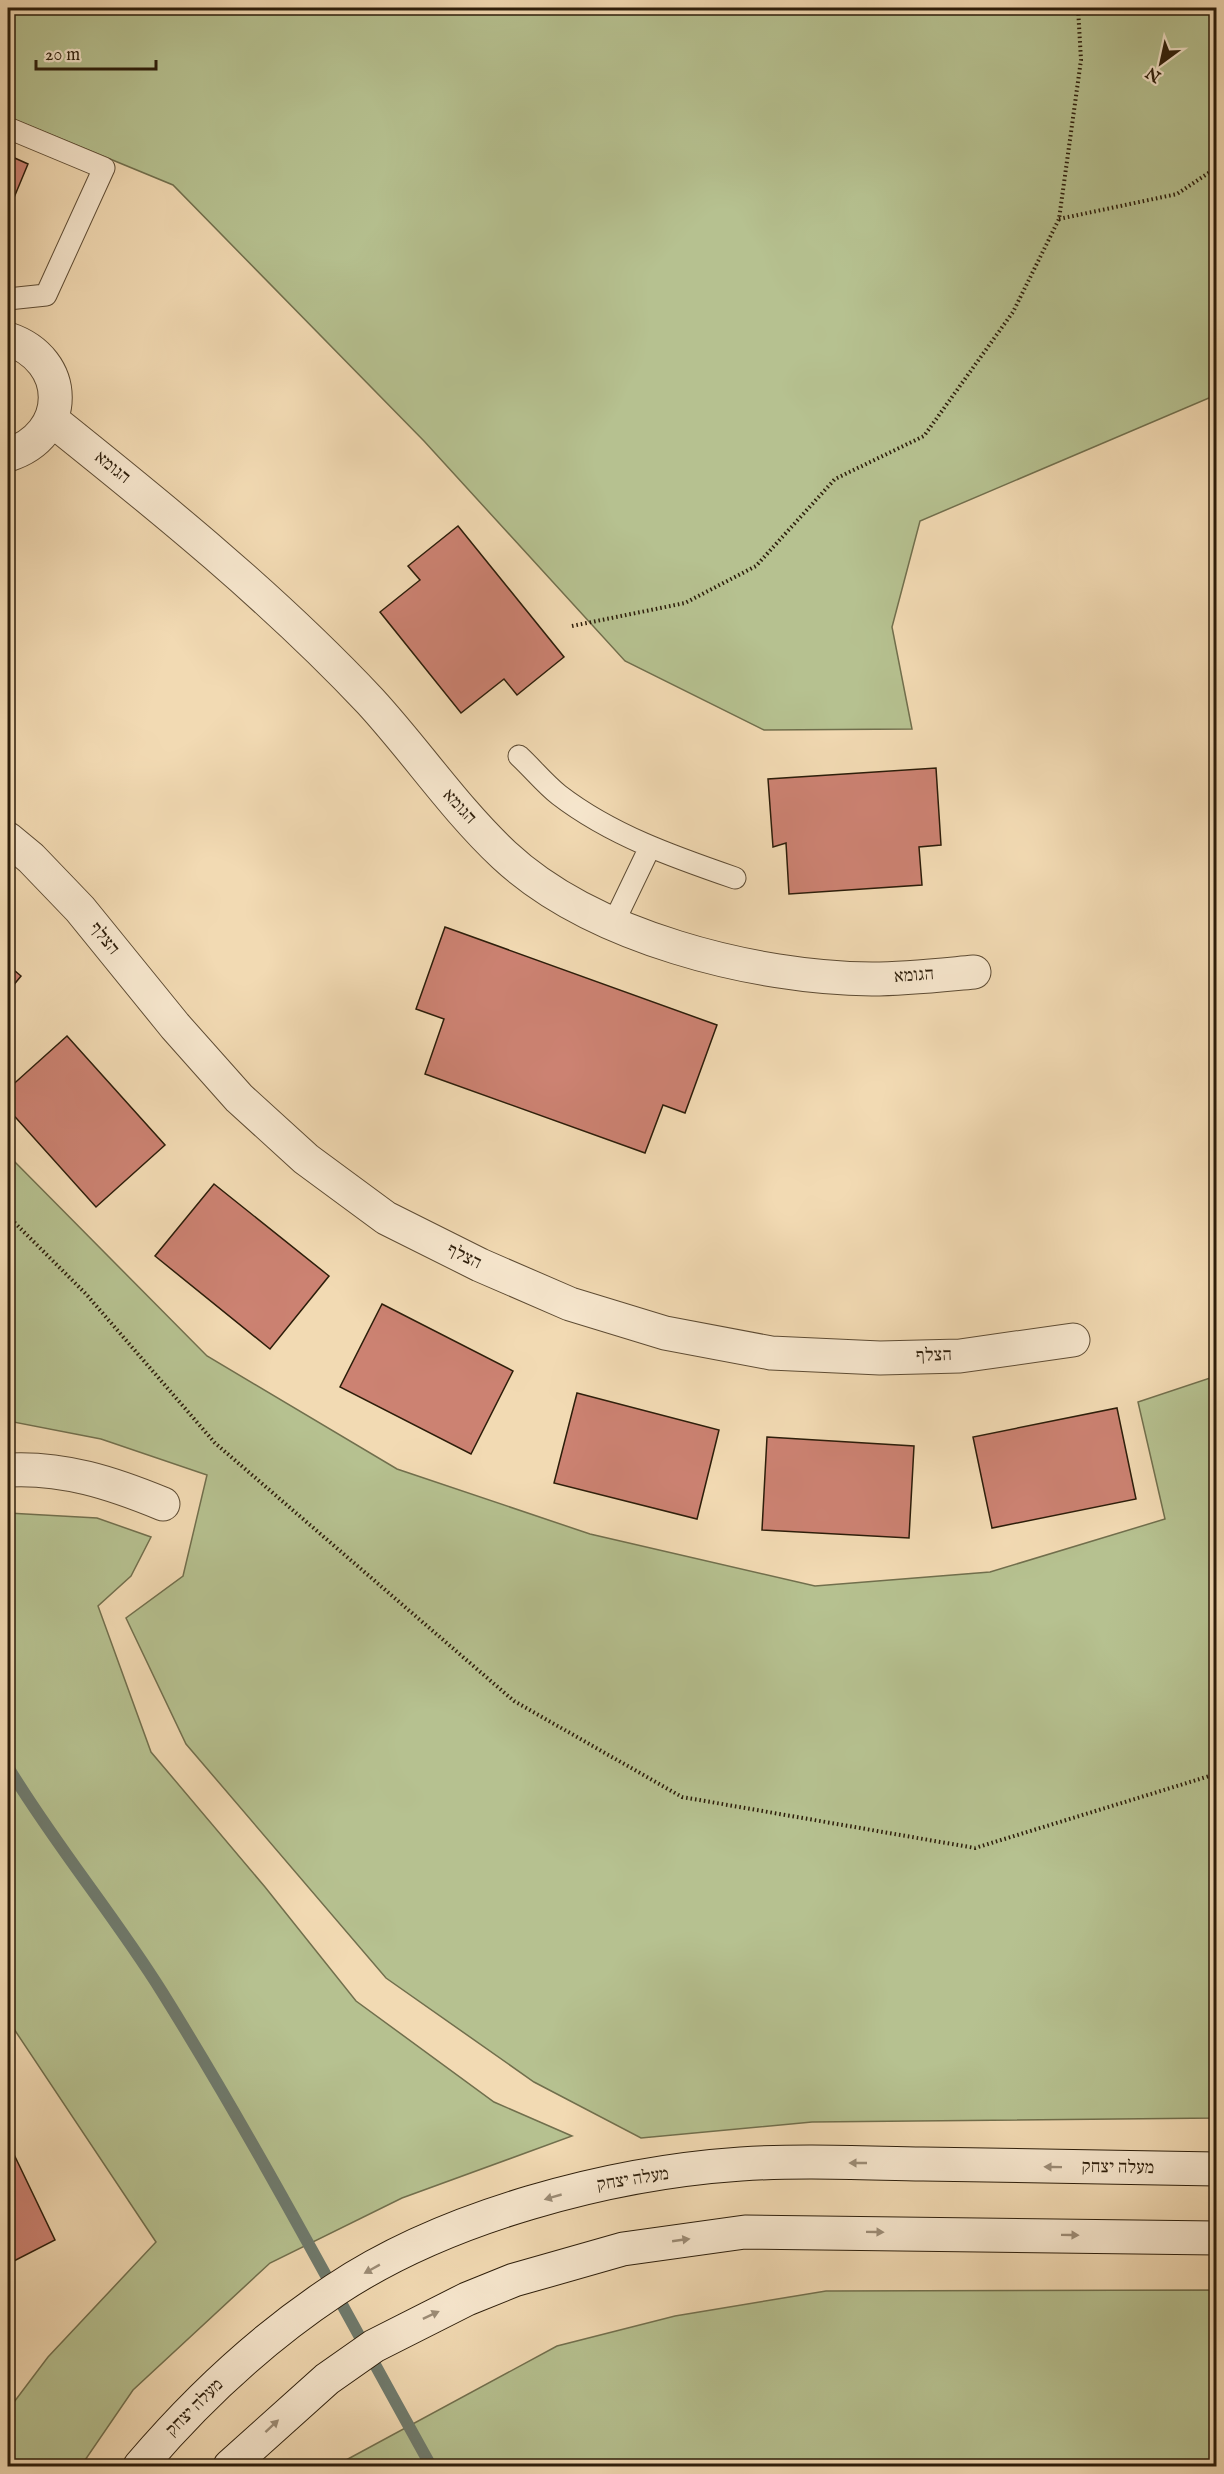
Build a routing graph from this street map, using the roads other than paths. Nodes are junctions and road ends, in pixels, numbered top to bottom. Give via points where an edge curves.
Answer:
1 (8, 128) edge
2 (8, 299) edge
3 (8, 339) edge
4 (52, 420) junction
5 (8, 455) edge
6 (519, 756) dead end
7 (8, 840) edge
8 (650, 847) junction
9 (735, 878) dead end
10 (614, 924) junction
11 (974, 972) dead end
12 (1072, 1340) dead end
13 (8, 1470) edge
14 (163, 1504) dead end
15 (1216, 2169) edge
16 (1216, 2238) edge
17 (140, 2466) edge
18 (230, 2466) edge

1 - 2 lane via 104,168 46,295
3 - 4 street via 25,345 43,360 53,379 56,399
4 - 5 street via 40,438 24,450
4 - 10 street, הגומא via 134,486 297,629 371,702 449,798 506,856 561,896
6 - 8 lane via 558,794 593,818
7 - 12 street, הצלף via 80,909 239,1098 306,1159 386,1218 480,1265 570,1304 665,1333 771,1353 880,1358 960,1356
8 - 9 lane
8 - 10 lane
10 - 11 street, הגומא via 702,955 791,974 873,979
13 - 14 street via 30,1468 105,1481
15 -> 17 street, מעלה יצחק via 740,2164 609,2182 550,2197 440,2236 338,2288 284,2325 244,2360 178,2422
18 -> 16 street via 327,2379 374,2346 467,2298 623,2249 745,2232

